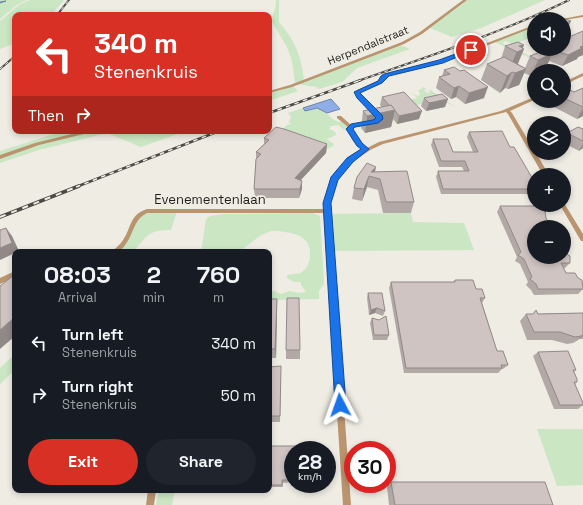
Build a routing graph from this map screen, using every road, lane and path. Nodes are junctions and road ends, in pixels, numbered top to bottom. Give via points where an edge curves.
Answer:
1 (465, 0) edge
2 (583, 16) edge
3 (571, 18) edge
4 (527, 29) edge
5 (583, 74) edge
6 (571, 80) edge
7 (272, 91) edge
8 (527, 101) edge
9 (506, 110) junction
10 (339, 117) dead end
11 (380, 119) edge
12 (376, 122) edge
13 (350, 127) junction
14 (78, 134) edge
15 (366, 149) junction
16 (0, 157) edge
17 (542, 168) edge
18 (326, 211) junction
19 (567, 212) edge
20 (583, 239) edge
21 (118, 249) edge
22 (12, 276) edge
23 (0, 282) edge
24 (152, 493) edge
25 (150, 505) edge
26 (347, 505) edge

1 - 7 street, Herpendalstraat via 421,33 403,43
2 - 3 street
4 - 11 street via 441,62 386,75 380,82 358,91 357,94 380,116
5 - 6 street
8 - 9 street
9 - 15 street
9 - 17 street
10 - 13 street
12 - 13 street
13 - 15 street via 359,144
14 - 16 street
15 - 18 street via 350,160 334,179
18 - 21 street, Evenementenlaan via 147,211 134,220 124,242
18 - 26 street
19 - 20 street
22 - 23 street
24 - 25 street

